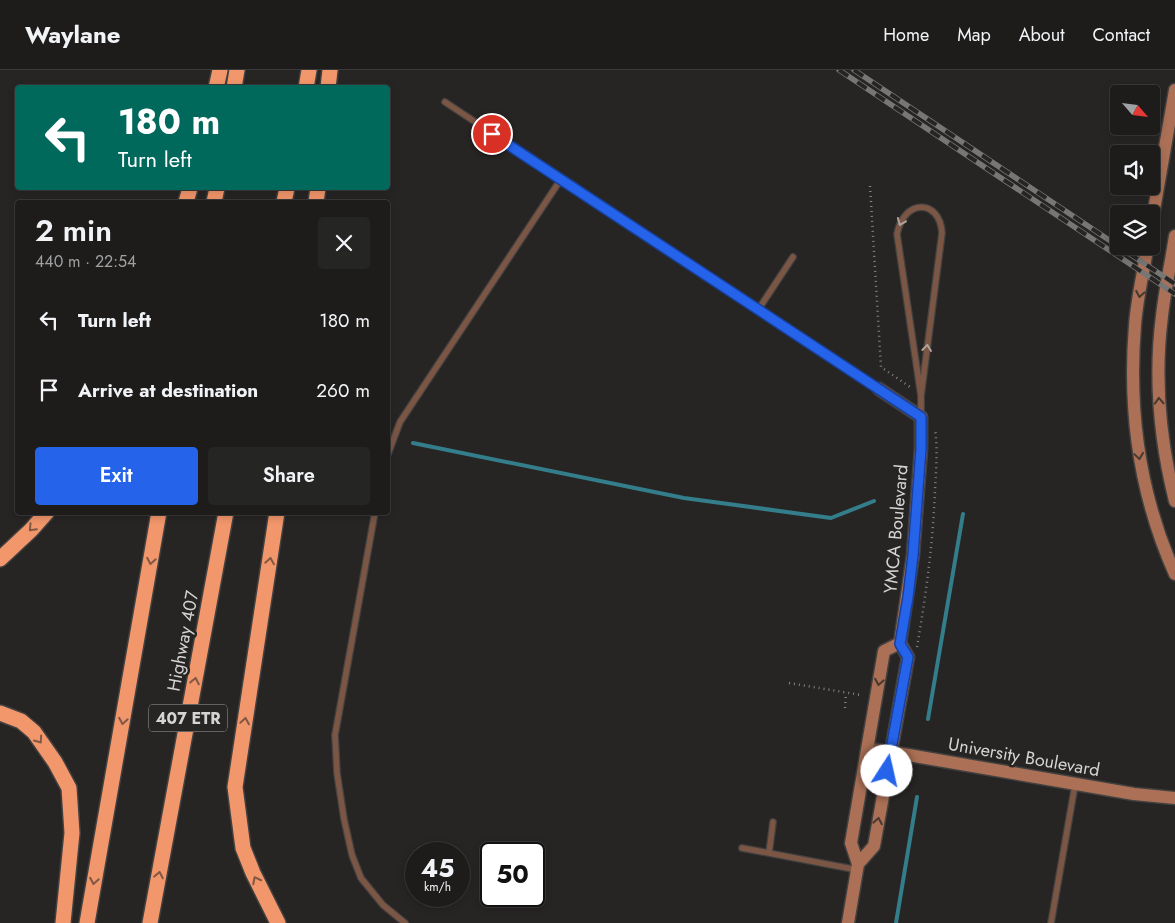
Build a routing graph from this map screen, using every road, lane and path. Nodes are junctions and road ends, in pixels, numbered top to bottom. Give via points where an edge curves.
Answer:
1 (220, 70) edge
2 (237, 70) edge
3 (309, 70) edge
4 (330, 70) edge
5 (217, 85) edge
6 (234, 85) edge
7 (306, 85) edge
8 (328, 85) edge
9 (1175, 90) edge
10 (445, 102) dead end
11 (561, 179) junction
12 (1155, 205) edge
13 (1175, 236) edge
14 (1146, 255) edge
15 (793, 257) dead end
16 (758, 310) junction
17 (879, 389) joint
18 (921, 396) junction
19 (921, 417) junction
20 (390, 449) edge
21 (1175, 501) edge
22 (44, 515) edge
23 (158, 515) edge
24 (225, 515) edge
25 (277, 515) edge
26 (374, 515) edge
27 (0, 559) edge
28 (1175, 574) edge
29 (900, 644) junction
30 (789, 683) dead end
31 (846, 692) junction
32 (861, 695) dead end
33 (845, 708) dead end
34 (0, 713) edge
35 (868, 748) junction
36 (891, 752) junction
37 (1075, 784) junction
38 (1175, 798) edge
39 (773, 822) dead end
40 (742, 848) dead end
41 (769, 853) junction
42 (858, 867) junction
43 (64, 923) edge
44 (87, 923) edge
45 (150, 923) edge
46 (278, 923) edge
47 (406, 923) edge
48 (848, 923) edge
49 (1051, 923) edge

1 - 5 highway
2 - 6 highway
3 - 7 highway
4 - 8 highway
9 - 12 main road
10 - 11 lane
11 - 16 lane
11 - 20 lane via 400,422
21 -> 13 main road via 1161,431 1158,377 1162,315
14 -> 28 main road via 1135,324 1132,384 1135,426 1149,500
15 - 16 lane
16 - 17 lane
17 - 19 street
18 -> 18 lane via 942,233 937,216 930,210 912,208 899,223 897,234
18 - 19 lane
19 - 29 main road, YMCA Boulevard via 913,555
22 -> 27 highway
23 -> 44 highway, 407 ETR
45 -> 24 highway, Highway 407 / 407 ETR
46 -> 25 highway via 243,848 235,787
26 - 47 lane via 335,735 337,774 352,855 362,878 383,905
29 -> 35 main road, YMCA Boulevard via 884,651
29 - 36 main road, YMCA Boulevard via 908,657
30 - 31 path
31 - 32 path
31 - 33 path
34 -> 43 highway via 21,721 34,732 69,788 72,833
35 - 36 street, University Boulevard
35 - 42 main road, YMCA Boulevard via 851,843
36 - 37 main road, University Boulevard
42 -> 36 main road, YMCA Boulevard via 874,846
37 - 38 main road, University Boulevard
37 - 49 lane
39 - 41 lane
40 - 41 lane
41 - 42 lane
42 - 48 main road, YMCA Boulevard

